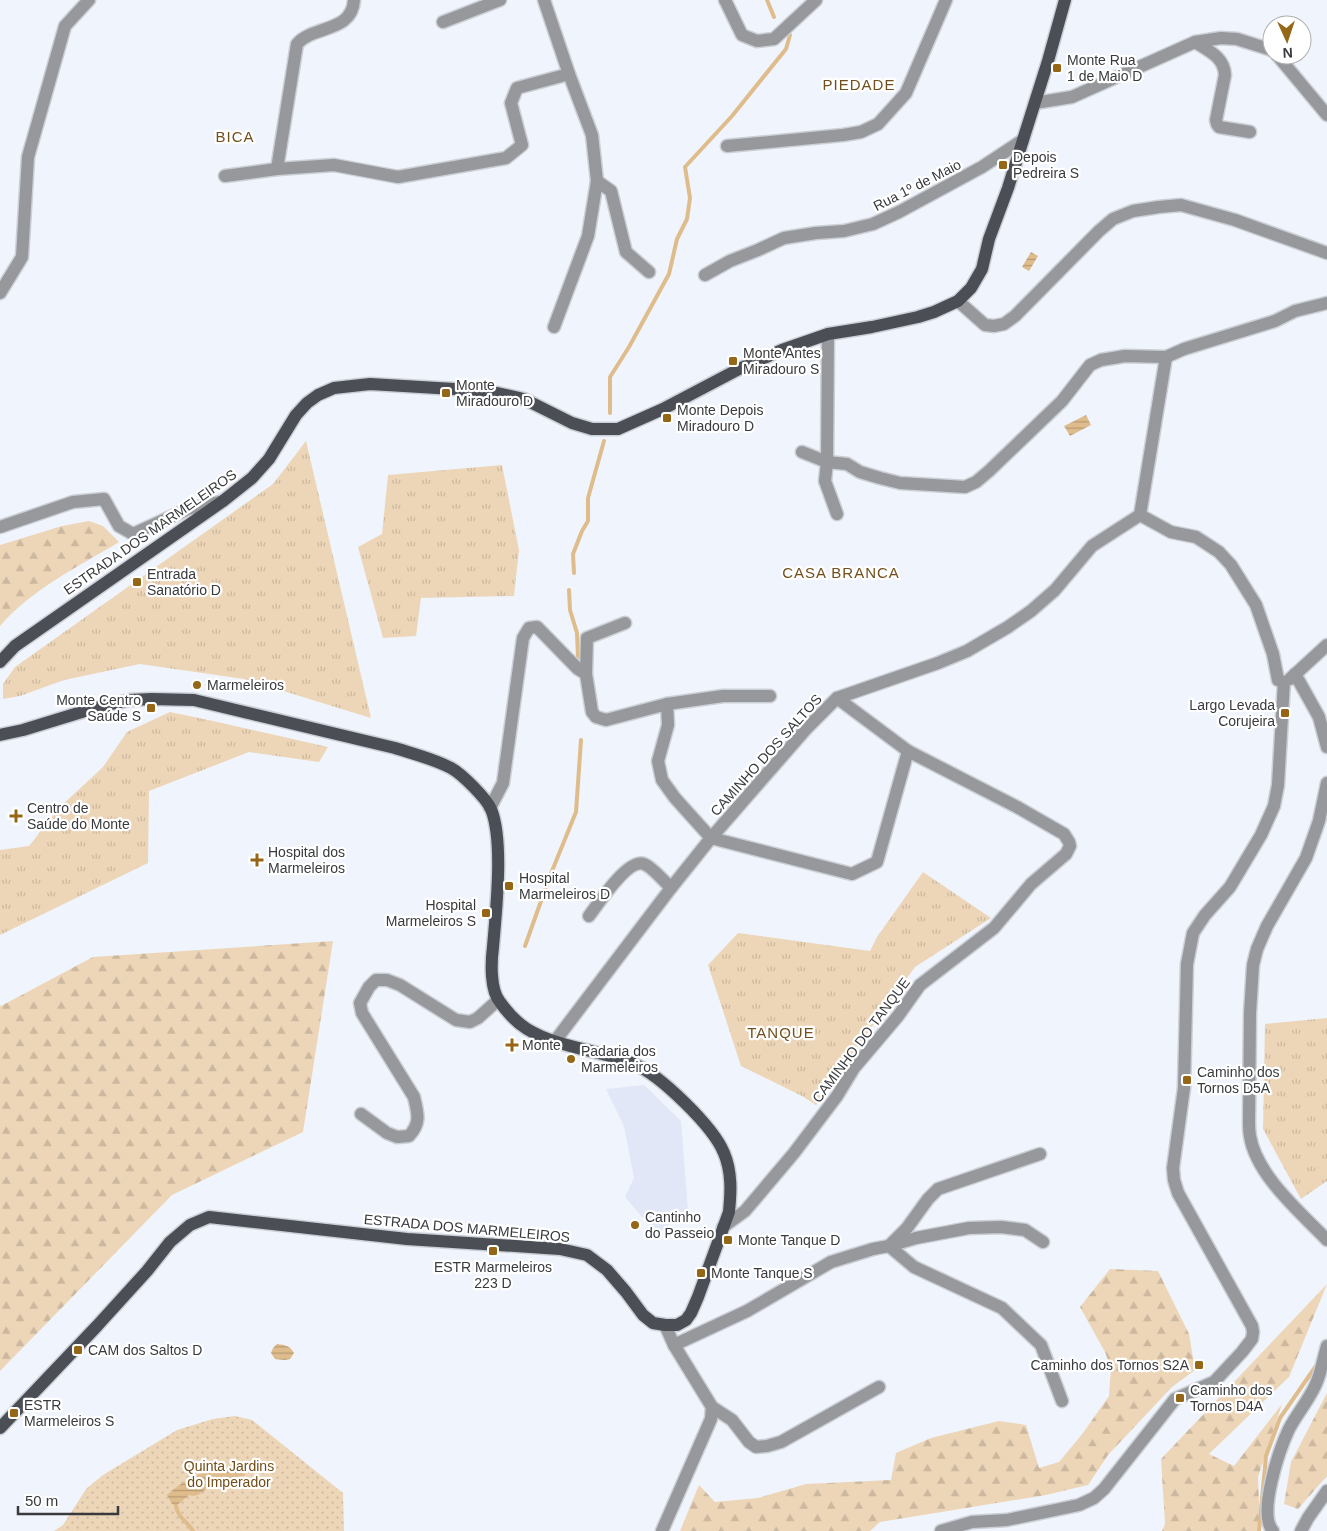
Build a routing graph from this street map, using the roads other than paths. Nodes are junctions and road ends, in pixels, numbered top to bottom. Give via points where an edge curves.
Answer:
1 (90, 0) edge
2 (354, 0) edge
3 (500, 0) edge
4 (544, 0) edge
5 (725, 0) edge
6 (816, 0) edge
7 (946, 0) edge
8 (1064, 0) edge
9 (443, 22) dead end
10 (1195, 42) junction
11 (1262, 47) edge
12 (1284, 65) edge
13 (569, 74) junction
14 (1035, 103) junction
15 (1327, 115) edge
16 (1250, 132) dead end
17 (1024, 140) junction
18 (727, 146) dead end
19 (277, 169) junction
20 (225, 176) dead end
21 (597, 181) junction
22 (1327, 253) edge
23 (649, 272) dead end
24 (705, 275) dead end
25 (0, 293) edge
26 (958, 300) junction
27 (1327, 303) edge
28 (554, 327) dead end
29 (828, 334) junction
30 (1166, 357) junction
31 (802, 452) dead end
32 (827, 462) junction
33 (223, 501) junction
34 (837, 514) dead end
35 (1140, 515) junction
36 (0, 527) edge
37 (625, 623) dead end
38 (1327, 645) edge
39 (0, 662) edge
40 (586, 674) junction
41 (1295, 674) junction
42 (1284, 682) junction
43 (770, 696) dead end
44 (837, 698) junction
45 (667, 704) junction
46 (0, 735) edge
47 (1327, 747) edge
48 (908, 752) junction
49 (1327, 783) edge
50 (490, 808) junction
51 (711, 838) junction
52 (671, 888) junction
53 (589, 916) dead end
54 (498, 1000) junction
55 (555, 1041) junction
56 (361, 1114) dead end
57 (1040, 1154) dead end
58 (723, 1227) junction
59 (1327, 1240) edge
60 (1044, 1242) dead end
61 (889, 1246) junction
62 (665, 1326) junction
63 (674, 1345) junction
64 (1327, 1346) edge
65 (879, 1387) dead end
66 (1062, 1401) dead end
67 (712, 1407) junction
68 (0, 1428) edge
69 (1327, 1491) edge
70 (662, 1531) edge
71 (940, 1531) edge
72 (1273, 1531) edge
73 (1301, 1531) edge

1 - 25 street via 65,26 28,157 22,257
2 - 19 street via 354,10 345,20 297,44
3 - 9 street
4 - 13 street
5 - 6 street via 742,35 757,41 774,39
7 - 18 street via 906,93 878,124 862,132 842,135
8 - 14 main road, ESTRADA DOS MARMELEIROS
10 - 11 street via 1237,39
10 - 14 street via 1072,97
10 - 16 street via 1219,58 1225,69 1217,124
12 - 15 street
13 - 19 street via 517,88 511,103 522,145 506,158 398,177 334,165
13 - 21 street via 592,135
14 - 17 main road, ESTRADA DOS MARMELEIROS
17 - 24 street, Rua 1º de Maio via 982,167 873,224 784,238
17 - 26 main road, ESTRADA DOS MARMELEIROS via 989,239 982,269 971,288
19 - 20 street
21 - 23 street via 611,191 626,252
21 - 28 street via 588,236
22 - 26 street via 1205,211 1181,205 1159,207 1113,219 1004,324 985,325
26 - 29 main road, ESTRADA DOS MARMELEIROS via 918,317
27 - 30 street via 1295,311 1275,321
29 - 32 street
29 - 33 main road, ESTRADA DOS MARMELEIROS via 758,360 671,406 618,429 592,429 572,423 524,399 488,392 370,384 334,388 307,403 269,459 252,478
30 - 32 street via 1125,356 1090,365 1062,401 989,471 966,488 900,483 860,472 847,464
30 - 35 street
31 - 32 street
32 - 34 street via 825,481
33 - 36 street via 188,508 133,534 119,526 104,499 73,502
33 - 39 main road, ESTRADA DOS MARMELEIROS via 39,629
35 - 42 street via 1171,532 1196,537 1219,552 1231,565 1256,605 1273,654 1278,680
35 - 44 street, CAMINHO DOS SALTOS via 1092,546 1055,590 1008,627 938,663
37 - 40 street via 587,638
38 - 41 street
40 - 45 street via 592,712 596,717 606,720
40 - 50 street via 537,627 529,628 523,638 503,783
41 - 42 street
41 - 47 street via 1319,717
42 - 71 street via 1274,806 1230,887 1193,933 1187,964 1184,1088 1173,1168 1178,1194 1252,1326 1252,1339 1214,1382 1175,1400 1094,1498 1079,1505 1007,1520 972,1522
43 - 45 street via 723,696
44 - 48 street
44 - 51 street, CAMINHO DOS SALTOS
45 - 51 street via 668,725 658,761 662,780
46 - 50 main road via 130,700 194,700 425,758 453,769
48 - 51 street via 877,862 852,874
48 - 58 street, CAMINHO DO TANQUE via 1018,807 1064,834 1070,846 1066,854 1031,884 994,928 920,985 854,1068 794,1153 744,1211
49 - 59 street via 1306,858 1268,926 1254,965 1250,1004 1249,1111 1250,1136 1255,1153 1269,1178
50 - 54 main road via 498,854 491,964
51 - 52 street, CAMINHO DOS SALTOS
52 - 53 street via 646,865 638,863 615,882
52 - 55 street, CAMINHO DOS SALTOS
54 - 55 main road via 526,1028
54 - 56 street via 470,1022 456,1020 400,985 376,980 360,1003 362,1013 414,1097 418,1120 410,1139 387,1133
55 - 58 main road via 633,1064 652,1073 692,1110 716,1138 730,1173 729,1212
57 - 61 street via 938,1189
58 - 62 main road via 691,1313 677,1325
60 - 61 street via 1025,1230 1001,1227 969,1228
61 - 63 street via 831,1262 747,1311
61 - 66 street via 914,1267 1002,1308 1041,1345
62 - 63 street
62 - 68 main road, ESTRADA DOS MARMELEIROS via 642,1315 608,1270 587,1255 560,1249 407,1238 209,1217 190,1224 170,1242 97,1326
63 - 67 street
64 - 72 street via 1316,1386 1284,1441 1270,1486 1267,1518
65 - 67 street via 781,1442 767,1446 756,1447 732,1420
67 - 70 street via 711,1419
69 - 73 street

